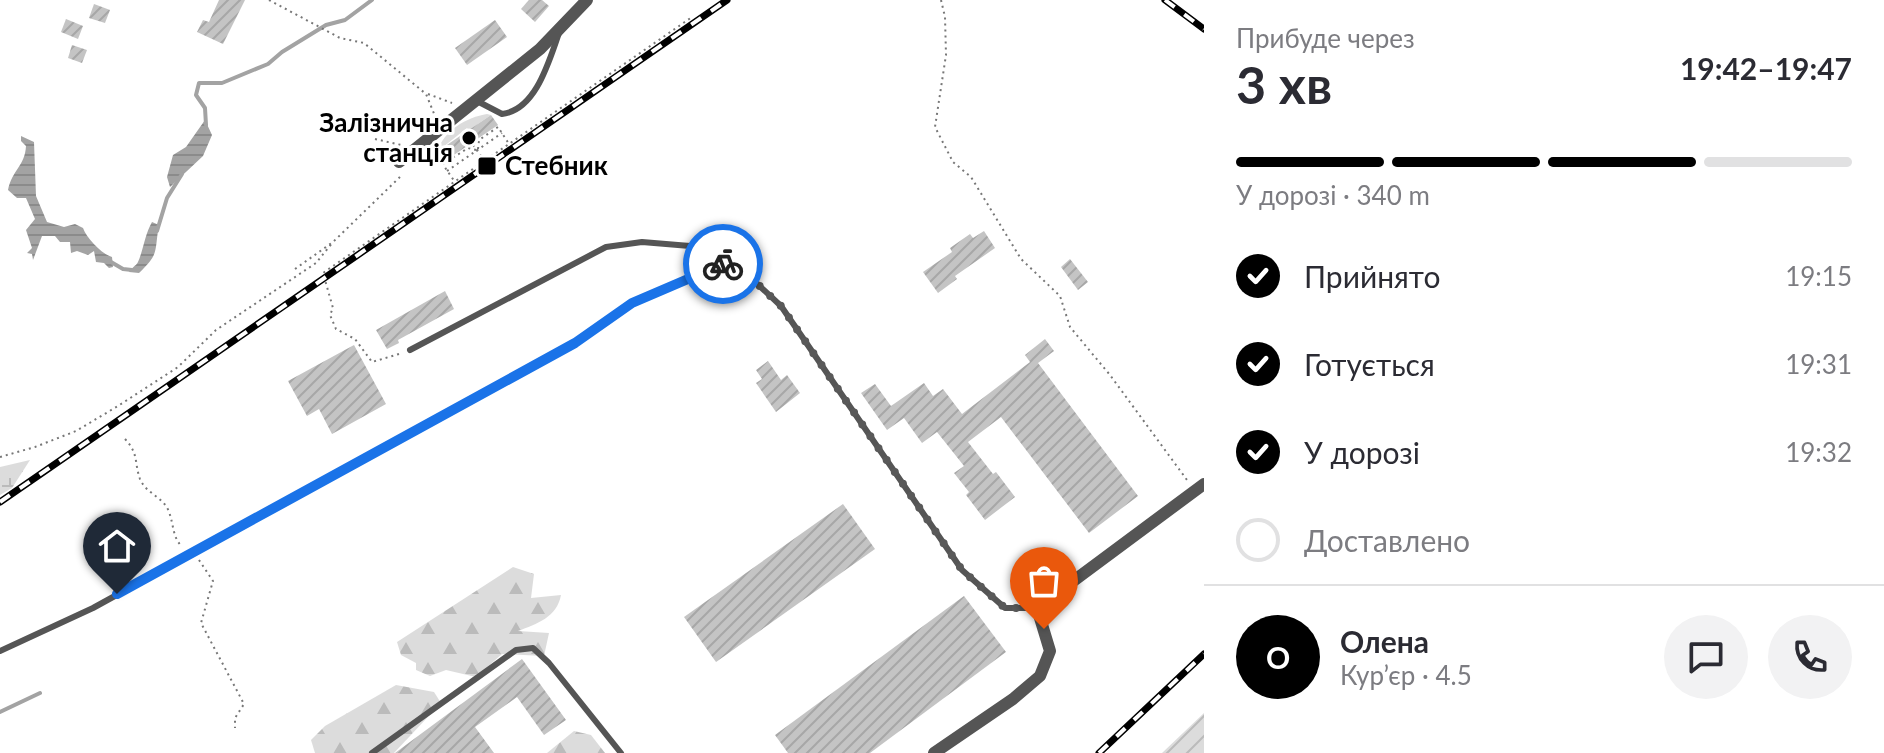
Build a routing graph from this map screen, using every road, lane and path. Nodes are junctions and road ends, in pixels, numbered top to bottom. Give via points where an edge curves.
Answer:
1 (269, 0) edge
2 (587, 0) edge
3 (941, 0) edge
4 (692, 17) dead end
5 (560, 31) junction
6 (426, 94) junction
7 (472, 105) junction
8 (439, 129) junction
9 (502, 133) junction
10 (487, 134) junction
11 (375, 139) dead end
12 (492, 140) junction
13 (509, 144) junction
14 (473, 145) dead end
15 (477, 150) junction
16 (410, 152) junction
17 (435, 153) dead end
18 (455, 156) junction
19 (485, 161) junction
20 (459, 162) junction
21 (443, 164) junction
22 (401, 168) joint
23 (447, 171) junction
24 (455, 182) junction
25 (333, 242) junction
26 (725, 263) junction
27 (295, 269) dead end
28 (410, 350) joint
29 (125, 439) dead end
30 (0, 457) edge
31 (1199, 487) edge
32 (191, 554) junction
33 (1037, 608) junction
34 (0, 651) edge
35 (235, 728) dead end
36 (372, 753) edge
37 (621, 753) edge
38 (934, 753) edge

1 - 6 path via 340,38 364,43
2 - 5 street
3 - 31 path via 946,55 935,127 953,162 971,177 1021,259 1060,296 1070,327
4 - 13 path
5 - 7 street
5 - 7 lane via 546,70 519,108 502,114
6 - 7 path
6 - 8 path
7 - 8 street
8 - 16 street
9 - 10 path via 498,127
9 - 12 path
9 - 13 path
10 - 12 path
10 - 15 path
11 - 16 path
12 - 15 path
13 - 19 path
14 - 15 path
15 - 18 path via 468,148
15 - 19 path
15 - 20 path
16 - 22 street
17 - 21 path
18 - 20 path
18 - 21 path
19 - 24 path
20 - 23 path
21 - 23 path
22 - 25 path
23 - 24 path
24 - 28 path via 323,273 336,329 355,339 372,362
25 - 27 path
25 - 30 path via 316,263 216,330 178,367 118,406 76,431
26 - 28 lane via 690,246 642,242 606,247
26 - 32 lane via 632,303 575,343
26 - 33 lane via 781,306 962,570 1005,608
29 - 32 path via 135,449 141,480 164,502 178,544
31 - 33 street
32 - 34 lane
32 - 35 path via 213,581 201,623 244,704
33 - 38 street via 1050,651 1040,676
36 - 37 lane via 516,650 533,648

